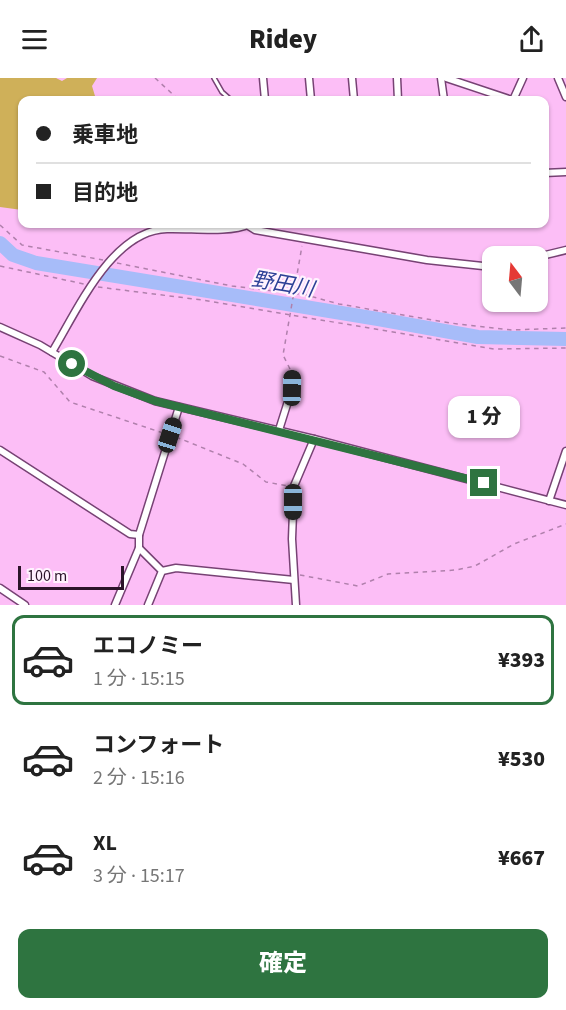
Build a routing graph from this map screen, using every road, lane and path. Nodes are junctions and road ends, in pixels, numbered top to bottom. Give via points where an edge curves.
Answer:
1 (155, 78) edge
2 (214, 78) edge
3 (263, 78) edge
4 (309, 78) edge
5 (352, 78) edge
6 (396, 78) edge
7 (441, 78) edge
8 (446, 78) edge
9 (523, 78) edge
10 (558, 78) edge
11 (175, 96) edge
12 (226, 96) edge
13 (265, 96) edge
14 (311, 96) edge
15 (354, 96) edge
16 (398, 96) edge
17 (443, 96) edge
18 (500, 96) edge
19 (514, 96) edge
20 (566, 97) edge
21 (566, 172) edge
22 (549, 173) edge
23 (0, 225) edge
24 (177, 228) edge
25 (253, 228) edge
26 (303, 239) junction
27 (566, 250) edge
28 (548, 254) edge
29 (109, 263) junction
30 (0, 266) edge
31 (482, 266) edge
32 (93, 284) junction
33 (292, 294) junction
34 (289, 316) junction
35 (566, 328) edge
36 (1, 329) edge
37 (566, 348) edge
38 (52, 352) junction
39 (0, 356) edge
40 (292, 375) joint
41 (179, 407) junction
42 (279, 430) junction
43 (170, 435) junction
44 (314, 439) junction
45 (0, 450) edge
46 (566, 451) edge
47 (294, 486) junction
48 (549, 501) junction
49 (566, 505) edge
50 (566, 524) edge
51 (139, 535) junction
52 (139, 548) junction
53 (162, 571) junction
54 (294, 576) junction
55 (0, 588) edge
56 (25, 605) edge
57 (115, 605) edge
58 (148, 605) edge
59 (296, 605) edge

1 - 11 path
2 - 12 lane
3 - 13 street
4 - 14 street
5 - 15 street
6 - 16 street
7 - 17 street
8 - 18 street
9 - 19 street
10 - 20 street
21 - 22 street
23 - 29 path via 22,245
24 - 29 street via 138,235
25 - 26 street
26 - 31 street
26 - 33 path
27 - 28 street
29 - 32 street
29 - 33 path
30 - 32 path
32 - 34 path
32 - 38 street
33 - 34 path
33 - 35 path via 450,323 512,330
34 - 37 path via 494,349
34 - 40 path via 283,355
36 - 38 street
38 - 41 street via 114,386
39 - 43 path via 44,372 70,402
40 - 42 street
41 - 42 street
41 - 43 street
42 - 44 street
43 - 47 path via 243,465 266,482
43 - 51 street
44 - 47 street
44 - 48 street
45 - 51 street via 130,534
46 - 48 street
47 - 54 street
48 - 49 street
50 - 54 path via 514,544 475,566 456,570 388,574 358,586
51 - 52 street
52 - 53 street
52 - 57 street
53 - 54 street via 176,568
53 - 58 street
54 - 59 street
55 - 56 street

